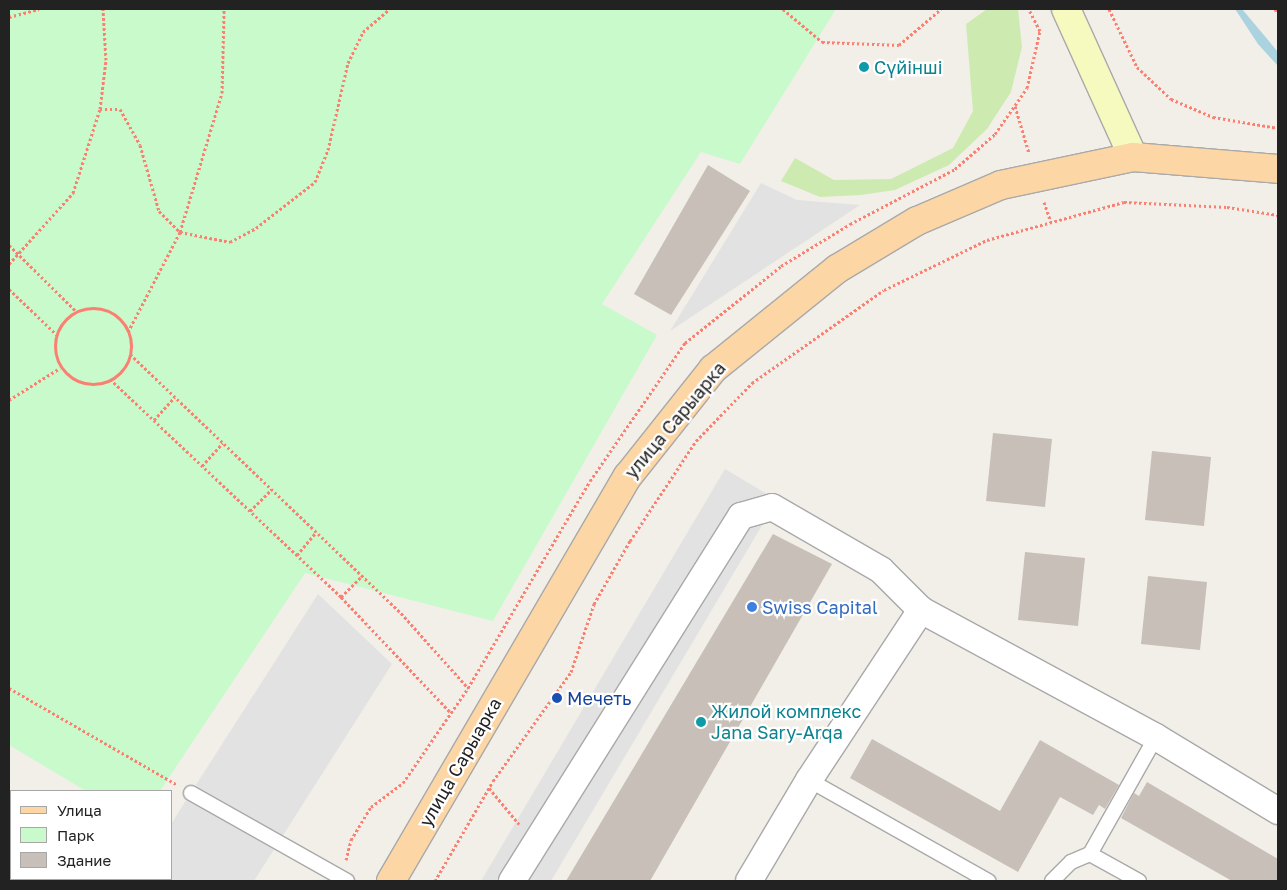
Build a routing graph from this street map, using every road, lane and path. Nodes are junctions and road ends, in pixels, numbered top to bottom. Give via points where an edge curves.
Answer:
1 (39, 9) edge
2 (103, 9) edge
3 (224, 9) edge
4 (389, 9) edge
5 (782, 9) edge
6 (941, 9) edge
7 (1066, 9) edge
8 (1109, 9) edge
9 (1275, 9) edge
10 (1278, 13) edge
11 (9, 17) edge
12 (100, 109) junction
13 (1278, 128) edge
14 (1133, 157) junction
15 (1278, 169) edge
16 (1278, 215) edge
17 (180, 232) junction
18 (9, 245) edge
19 (19, 254) junction
20 (9, 264) edge
21 (9, 289) edge
22 (77, 312) junction
23 (128, 332) junction
24 (57, 335) junction
25 (130, 354) junction
26 (60, 368) junction
27 (110, 379) junction
28 (175, 397) junction
29 (9, 400) edge
30 (154, 420) junction
31 (223, 443) junction
32 (202, 466) junction
33 (272, 489) junction
34 (250, 511) junction
35 (316, 532) junction
36 (297, 555) junction
37 (362, 576) junction
38 (342, 597) junction
39 (921, 610) junction
40 (9, 688) edge
41 (450, 712) junction
42 (1156, 737) junction
43 (809, 780) junction
44 (489, 788) junction
45 (192, 793) joint
46 (1278, 810) edge
47 (531, 850) junction
48 (1090, 854) junction
49 (519, 879) edge
50 (345, 880) edge
51 (391, 881) edge
52 (434, 881) edge
53 (749, 881) edge
54 (988, 881) edge
55 (1052, 881) edge
56 (1139, 881) edge

1 - 11 path
2 - 12 path via 106,60
3 - 17 path via 222,93
4 - 17 path via 363,32 348,62 328,150 315,182 256,228 230,242
5 - 6 path via 822,42 899,45
7 - 14 main road
8 - 13 path via 1137,67 1171,99 1213,117
9 - 10 path
12 - 17 path via 120,109 140,145 159,211
12 - 19 path via 73,193
14 - 15 main road, улица Сарыарка
14 - 51 main road, улица Сарыарка via 1001,184 917,221 837,269 713,369 628,476
16 - 44 path via 1227,207 1124,202 987,240 884,290 752,383 696,441 630,541 594,604 571,672
17 - 23 path
18 - 19 path
19 - 20 path
19 - 22 path
21 - 24 path
22 - 23 path via 82,308 106,309 119,317
22 - 24 path via 62,322
23 - 25 path
24 - 26 path via 54,344
25 - 27 path via 124,370
25 - 28 path
26 - 27 path via 80,383 104,384
26 - 29 path
27 - 30 path
28 - 30 path
28 - 31 path
30 - 32 path
31 - 32 path
31 - 33 path
32 - 34 path
33 - 34 path
33 - 35 path
34 - 36 path
35 - 36 path
35 - 37 path
36 - 38 path
37 - 38 path
37 - 41 path via 468,688
38 - 41 path
39 - 42 street
39 - 43 street
39 - 47 street via 881,570 772,507 741,516
40 - 45 path
41 - 50 path via 404,783 371,807 351,840
42 - 46 street
42 - 48 lane
43 - 53 street
43 - 54 lane
44 - 47 path via 515,818
44 - 52 path
45 - 50 lane
47 - 49 street
48 - 55 lane via 1071,862
48 - 56 lane

